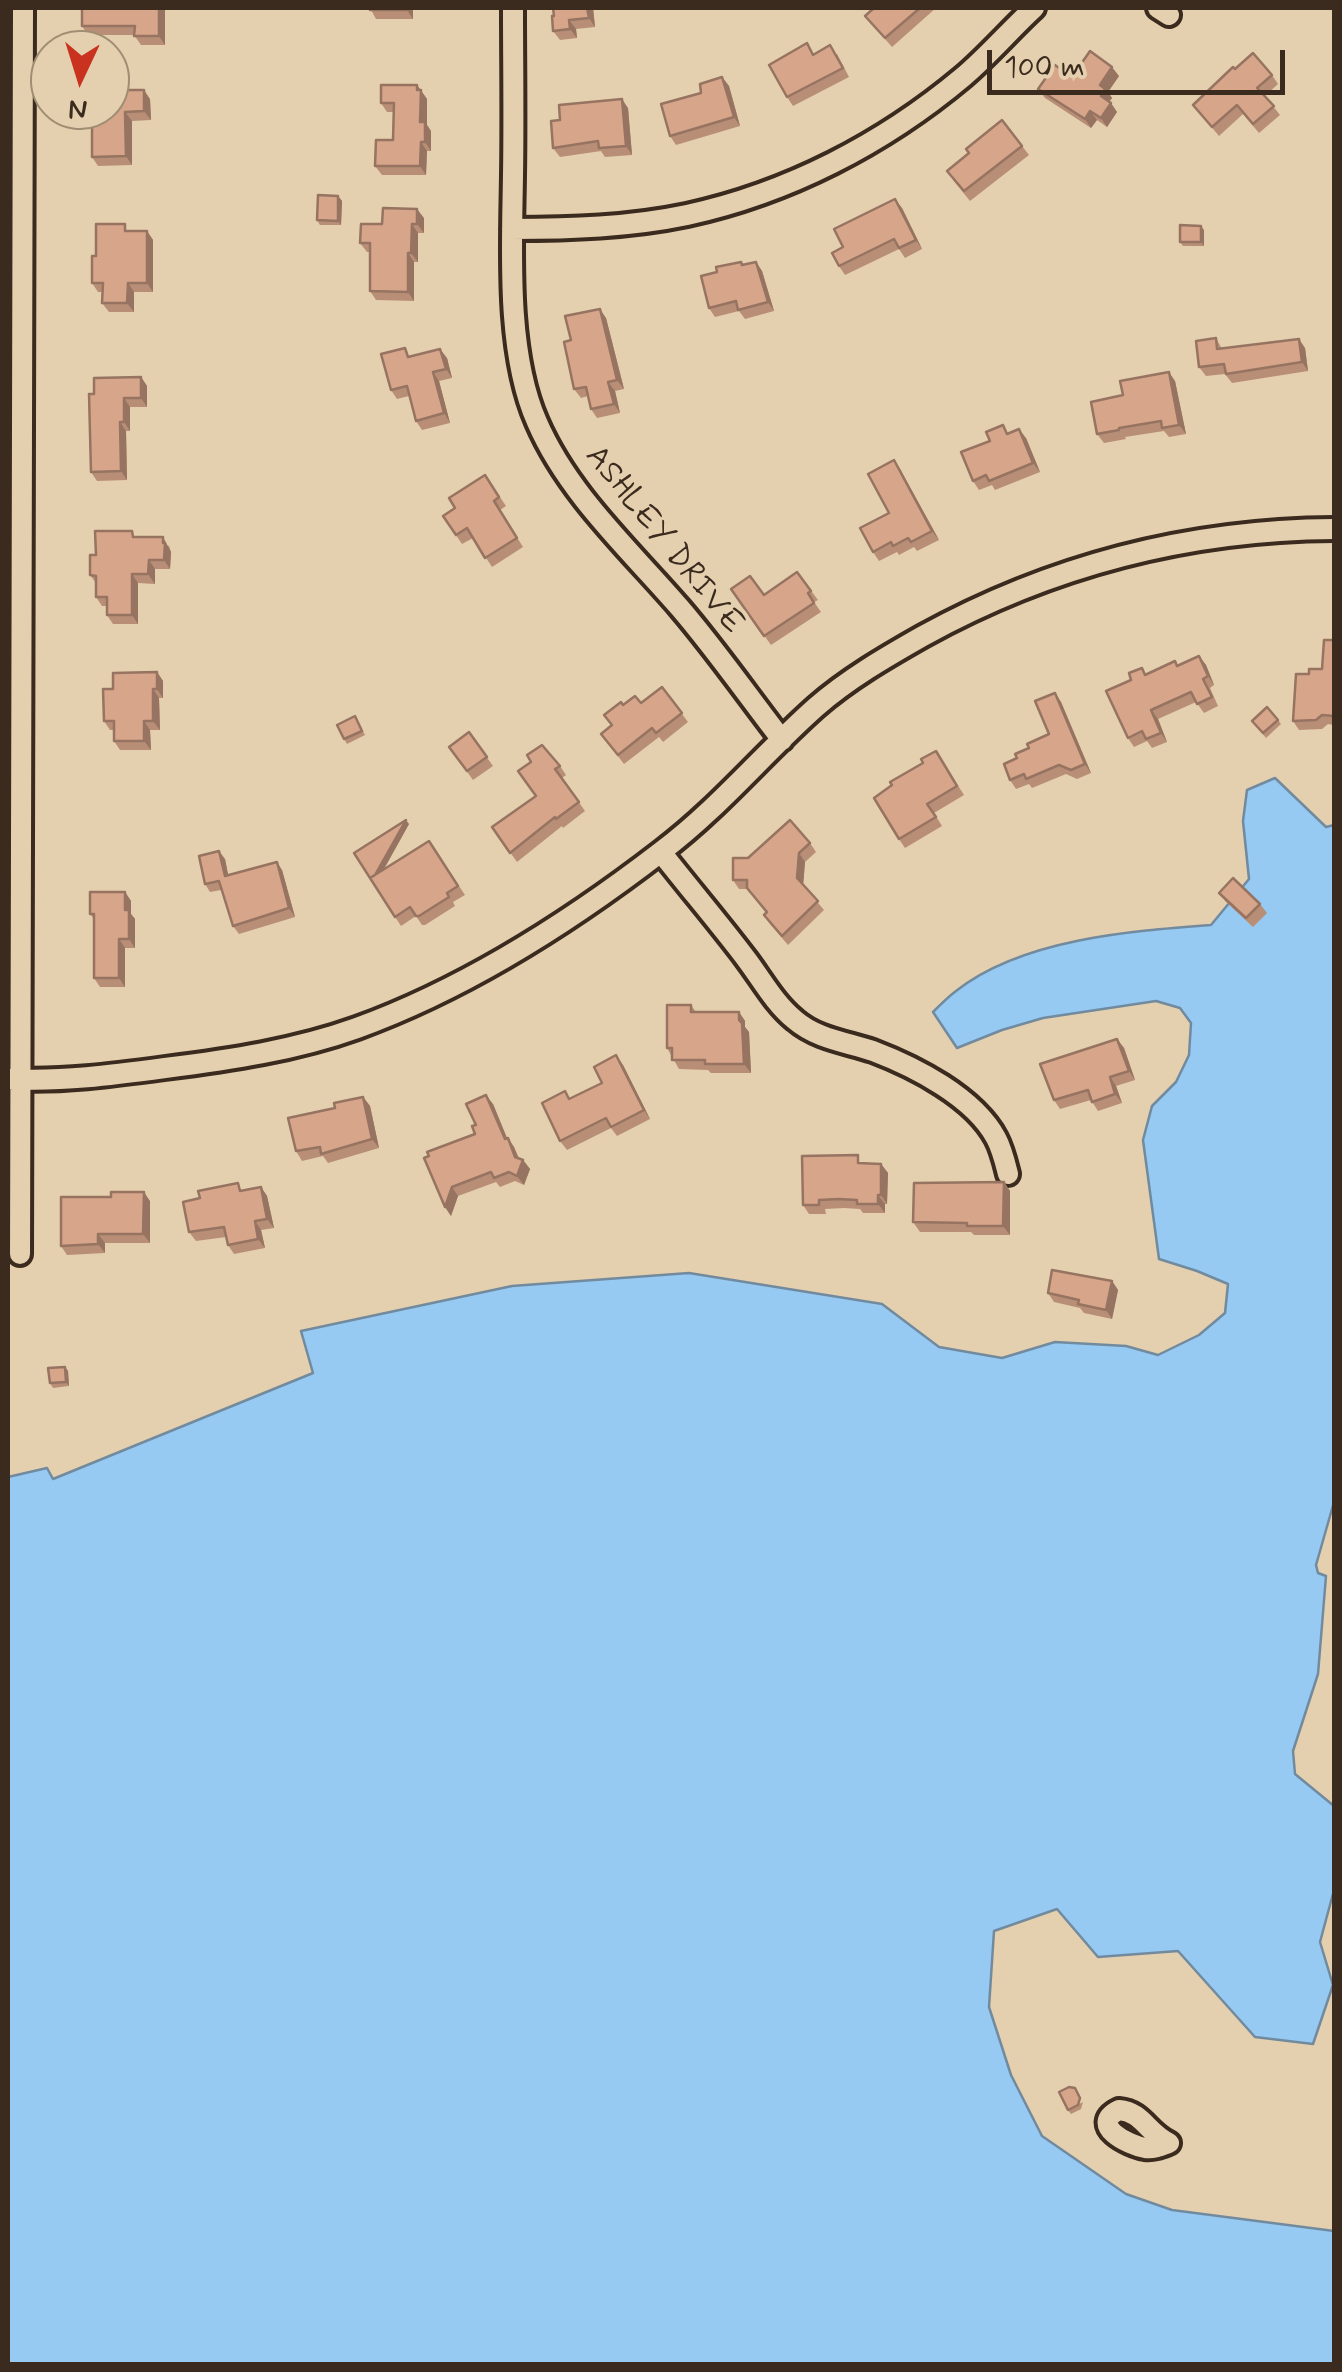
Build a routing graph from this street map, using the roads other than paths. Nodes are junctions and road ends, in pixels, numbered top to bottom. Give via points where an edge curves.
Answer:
1 (23, 8) edge
2 (513, 8) edge
3 (1034, 8) edge
4 (512, 230) junction
5 (14, 332) edge
6 (1334, 530) edge
7 (782, 740) junction
8 (661, 852) junction
9 (14, 1080) edge
10 (1008, 1174) dead end
11 (20, 1254) dead end

1 - 5 street
2 - 4 street, ASHLEY DRIVE
3 - 4 street via 921,110 794,182 684,216
4 - 7 street, ASHLEY DRIVE via 518,349 547,442 595,512
5 - 9 street
6 - 7 street via 1179,544 1052,576 902,648 846,683
7 - 8 street
8 - 9 street via 530,943 356,1028 196,1064
8 - 10 street via 794,1020 825,1038 900,1063 970,1105 997,1140
9 - 11 street

